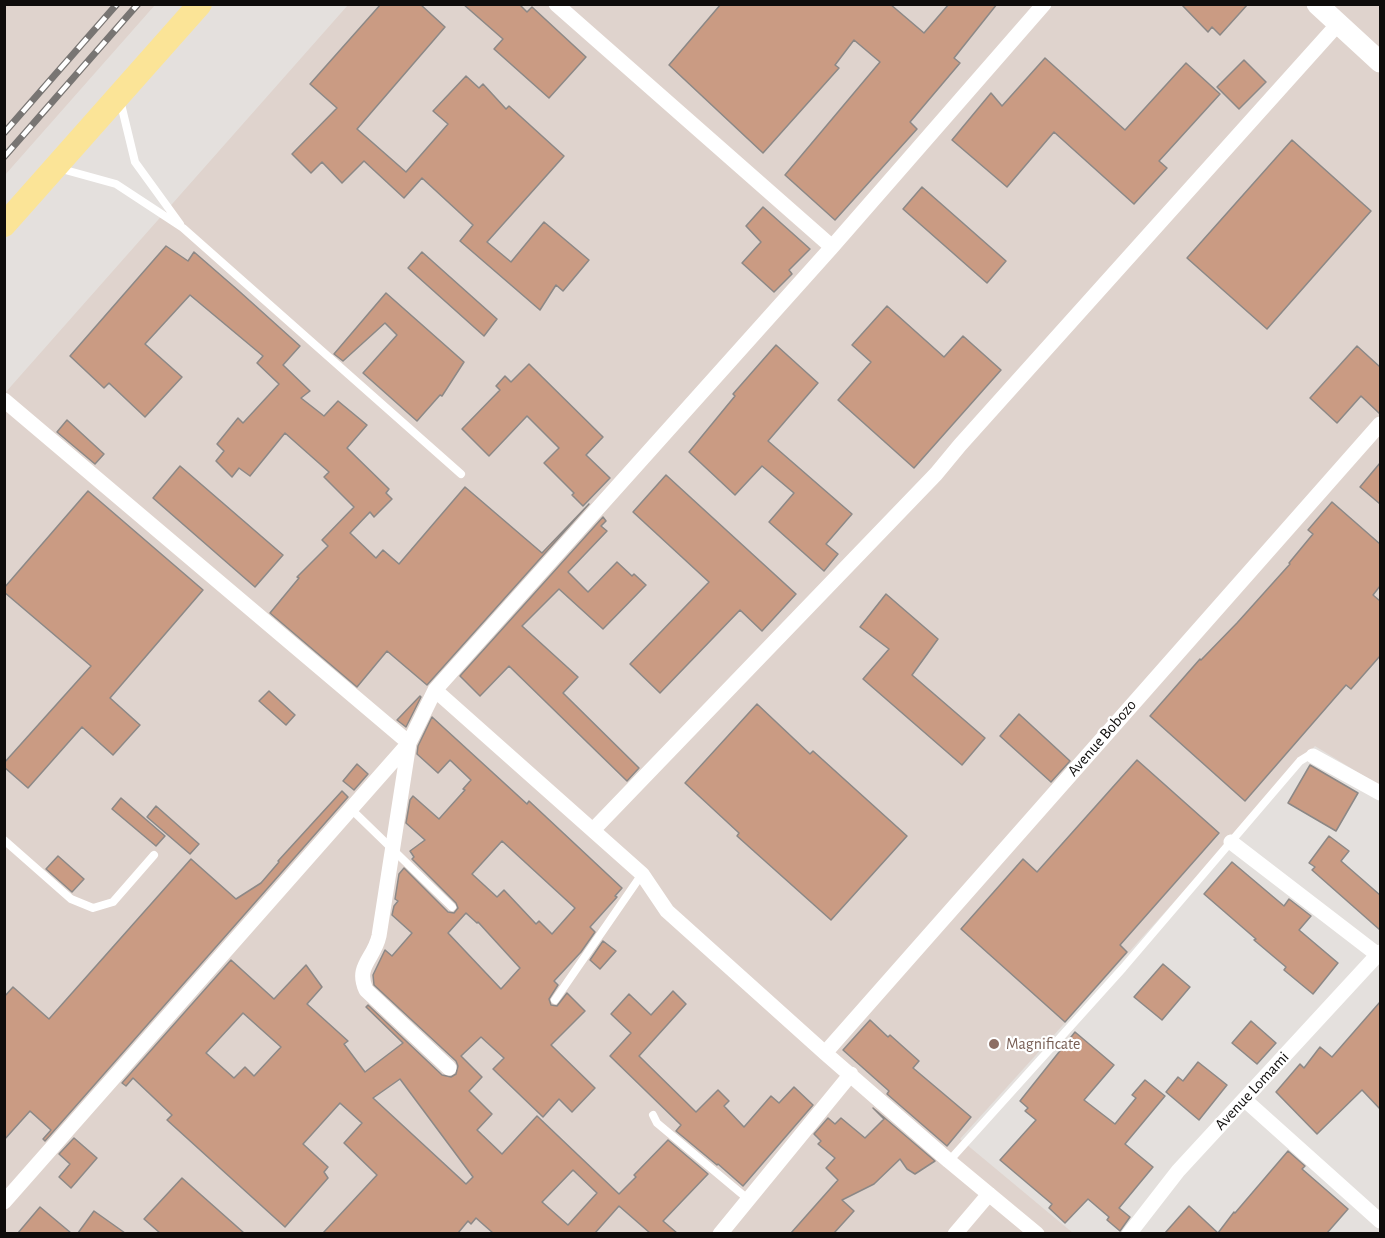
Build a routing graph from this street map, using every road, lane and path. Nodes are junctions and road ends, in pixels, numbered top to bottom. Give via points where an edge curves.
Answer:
1 (201, 4) edge
2 (556, 4) edge
3 (1044, 4) edge
4 (1317, 4) edge
5 (1338, 24) junction
6 (1380, 62) edge
7 (119, 96) junction
8 (56, 167) junction
9 (4, 225) edge
10 (183, 228) junction
11 (832, 247) junction
12 (4, 400) edge
13 (1380, 424) edge
14 (461, 474) dead end
15 (435, 690) junction
16 (409, 743) junction
17 (1313, 756) joint
18 (1380, 793) edge
19 (351, 809) junction
20 (594, 829) junction
21 (4, 840) edge
22 (1231, 842) junction
23 (393, 850) junction
24 (154, 855) dead end
25 (642, 874) junction
26 (452, 907) dead end
27 (1379, 954) edge
28 (555, 1000) dead end
29 (825, 1053) junction
30 (450, 1068) dead end
31 (851, 1074) junction
32 (1245, 1100) junction
33 (653, 1114) dead end
34 (949, 1161) junction
35 (989, 1194) junction
36 (749, 1200) junction
37 (4, 1202) edge
38 (1380, 1221) edge
39 (720, 1233) edge
40 (955, 1233) edge
41 (1037, 1233) edge
42 (1128, 1233) edge

1 - 7 main road
2 - 11 street
3 - 11 street
4 - 5 street
5 - 6 street
5 - 20 street via 936,474
7 - 8 main road
7 - 10 lane via 135,162
8 - 9 main road
8 - 10 lane via 116,184
10 - 14 lane
11 - 15 street
12 - 16 street
13 - 29 street, Avenue Bobozo
15 - 16 street
15 - 20 street
16 - 19 street
16 - 23 street
17 - 18 street
17 - 22 lane via 1300,762
19 - 23 lane
19 - 37 street
20 - 25 street
21 - 24 lane via 70,899 93,908 112,902
22 - 27 street
22 - 34 lane
23 - 26 lane
23 - 30 street via 378,942 361,972 362,982
25 - 28 lane
25 - 29 street via 667,911
27 - 32 street, Avenue Lomami
29 - 31 street
31 - 34 street
31 - 36 street
32 - 38 street
32 - 42 street, Avenue Lomami via 1178,1171
33 - 36 lane via 657,1123
34 - 35 street
35 - 40 street
35 - 41 street
36 - 39 street

